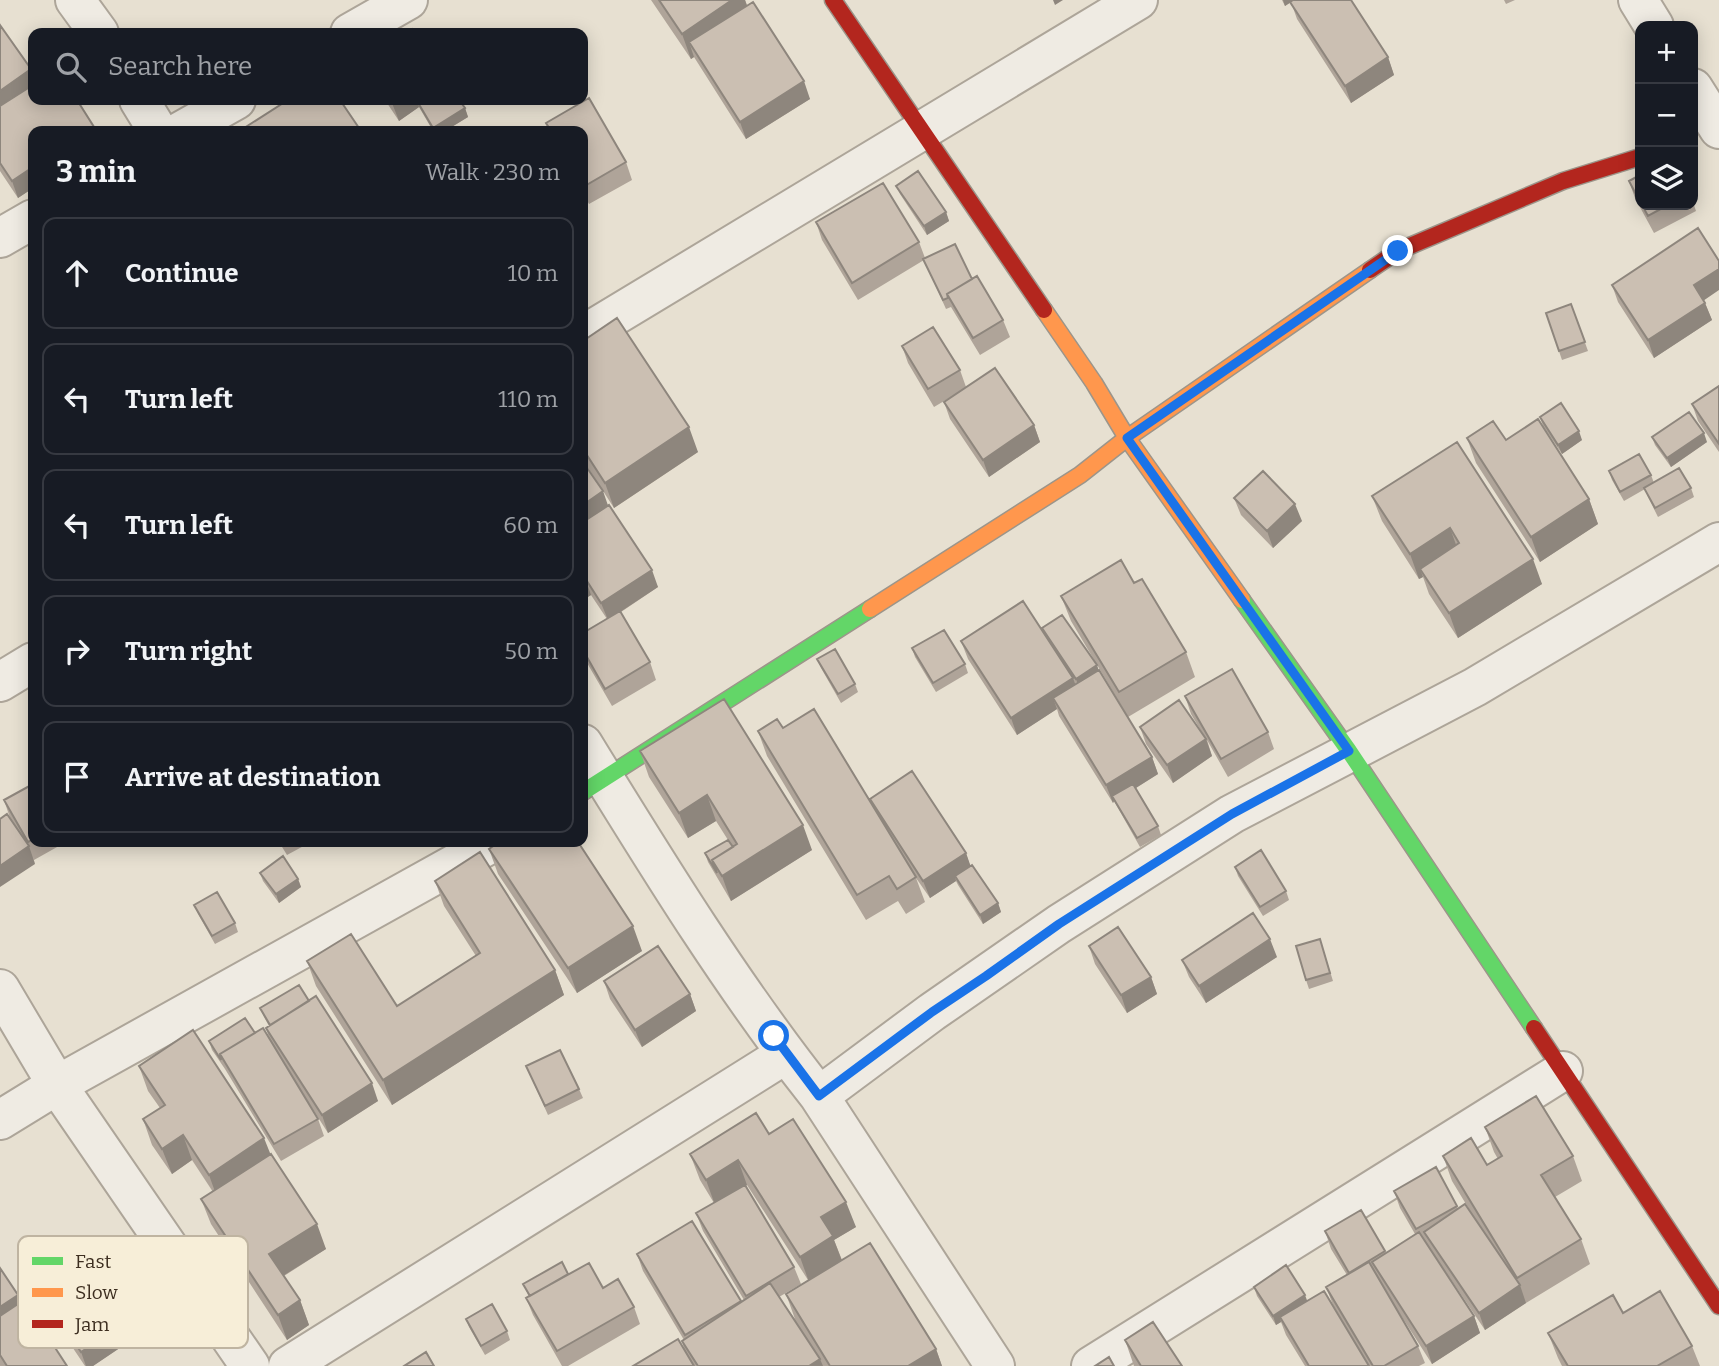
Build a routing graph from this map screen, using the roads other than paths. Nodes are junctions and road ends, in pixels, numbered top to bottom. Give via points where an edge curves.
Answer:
1 (75, 0) edge
2 (408, 0) edge
3 (833, 0) edge
4 (1138, 0) edge
5 (1638, 0) edge
6 (1651, 21) edge
7 (95, 28) edge
8 (359, 28) edge
9 (1698, 96) edge
10 (142, 105) edge
11 (227, 105) edge
12 (155, 126) edge
13 (190, 126) edge
14 (923, 131) junction
15 (1719, 131) edge
16 (1698, 139) edge
17 (1635, 159) edge
18 (28, 222) edge
19 (0, 238) edge
20 (588, 332) edge
21 (1127, 438) junction
22 (1719, 542) edge
23 (28, 665) edge
24 (0, 682) edge
25 (1349, 751) junction
26 (588, 763) edge
27 (594, 786) edge
28 (485, 847) edge
29 (0, 989) edge
30 (786, 1054) junction
31 (1563, 1071) junction
32 (57, 1085) junction
33 (819, 1096) junction
34 (0, 1120) edge
35 (161, 1236) edge
36 (1719, 1306) edge
37 (238, 1348) edge
38 (250, 1366) edge
39 (288, 1366) edge
40 (995, 1366) edge
41 (1091, 1366) edge

1 - 7 street
2 - 8 street
3 - 14 street
4 - 14 street
5 - 6 street
9 - 15 street
10 - 12 street
11 - 13 street
14 - 20 street
14 - 21 street
15 - 16 street
17 - 21 street via 1563,181 1398,251
18 - 19 street
21 - 25 street
21 - 27 street via 1080,475
22 - 25 street via 1475,687
23 - 24 street
25 - 31 street
25 - 33 street via 1232,814 1059,924
26 - 27 street
27 - 30 street via 678,896
28 - 32 street
29 - 32 street
30 - 33 street
30 - 39 street
31 - 36 street
31 - 41 street
32 - 34 street
32 - 35 street
33 - 40 street
37 - 38 street

